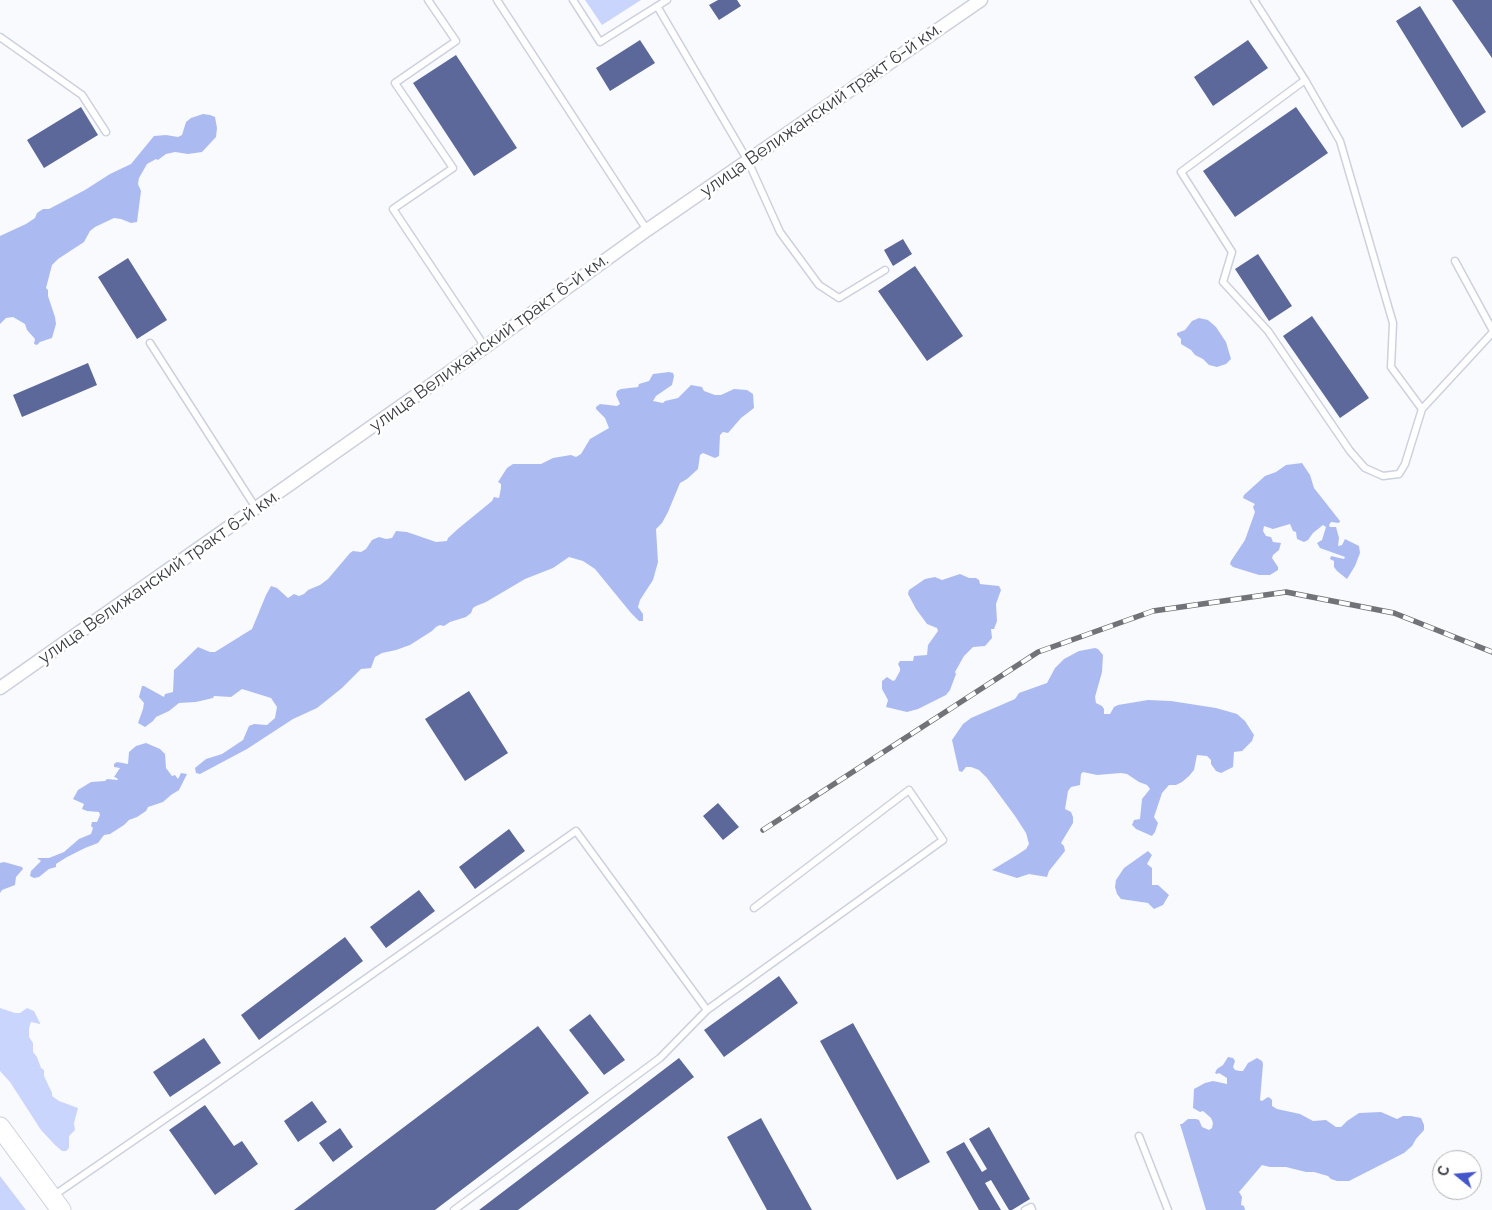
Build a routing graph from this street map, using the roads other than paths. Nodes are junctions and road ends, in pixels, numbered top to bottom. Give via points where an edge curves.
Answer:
1 (428, 0) edge
2 (497, 0) edge
3 (573, 0) edge
4 (667, 0) edge
5 (981, 0) edge
6 (1254, 0) edge
7 (657, 6) junction
8 (0, 37) edge
9 (1305, 80) junction
10 (106, 132) dead end
11 (748, 161) junction
12 (647, 230) junction
13 (1455, 261) dead end
14 (885, 270) dead end
15 (1492, 329) edge
16 (1492, 333) edge
17 (150, 343) dead end
18 (485, 347) junction
19 (1422, 409) junction
20 (256, 508) junction
21 (0, 688) edge
22 (754, 908) dead end
23 (707, 1010) junction
24 (0, 1126) edge
25 (1139, 1136) dead end
26 (56, 1204) edge
27 (454, 1210) edge
28 (1025, 1210) edge
29 (1032, 1210) edge
30 (1168, 1210) edge

1 - 18 lane via 456,41 395,83 452,168 392,209
2 - 12 lane
3 - 7 lane via 600,42
4 - 7 lane
5 - 11 street, улица Велижанский тракт 6-й км.
6 - 9 lane
7 - 11 lane
8 - 10 lane via 82,95
9 - 19 lane via 1340,141 1393,323 1391,367
9 - 19 lane via 1181,172 1232,252 1223,282 1268,331 1365,468 1383,476 1398,474 1405,464
11 - 12 street, улица Велижанский тракт 6-й км.
11 - 14 lane via 780,232 818,285 839,298
12 - 18 street, улица Велижанский тракт 6-й км.
13 - 15 lane
16 - 19 lane
17 - 20 lane
18 - 20 street, улица Велижанский тракт 6-й км.
20 - 21 street, улица Велижанский тракт 6-й км.
22 - 23 lane via 909,790 944,840
23 - 26 lane via 576,831 210,1088
23 - 27 lane via 660,1058
24 - 26 main road
25 - 30 lane
28 - 29 lane via 1031,1207

